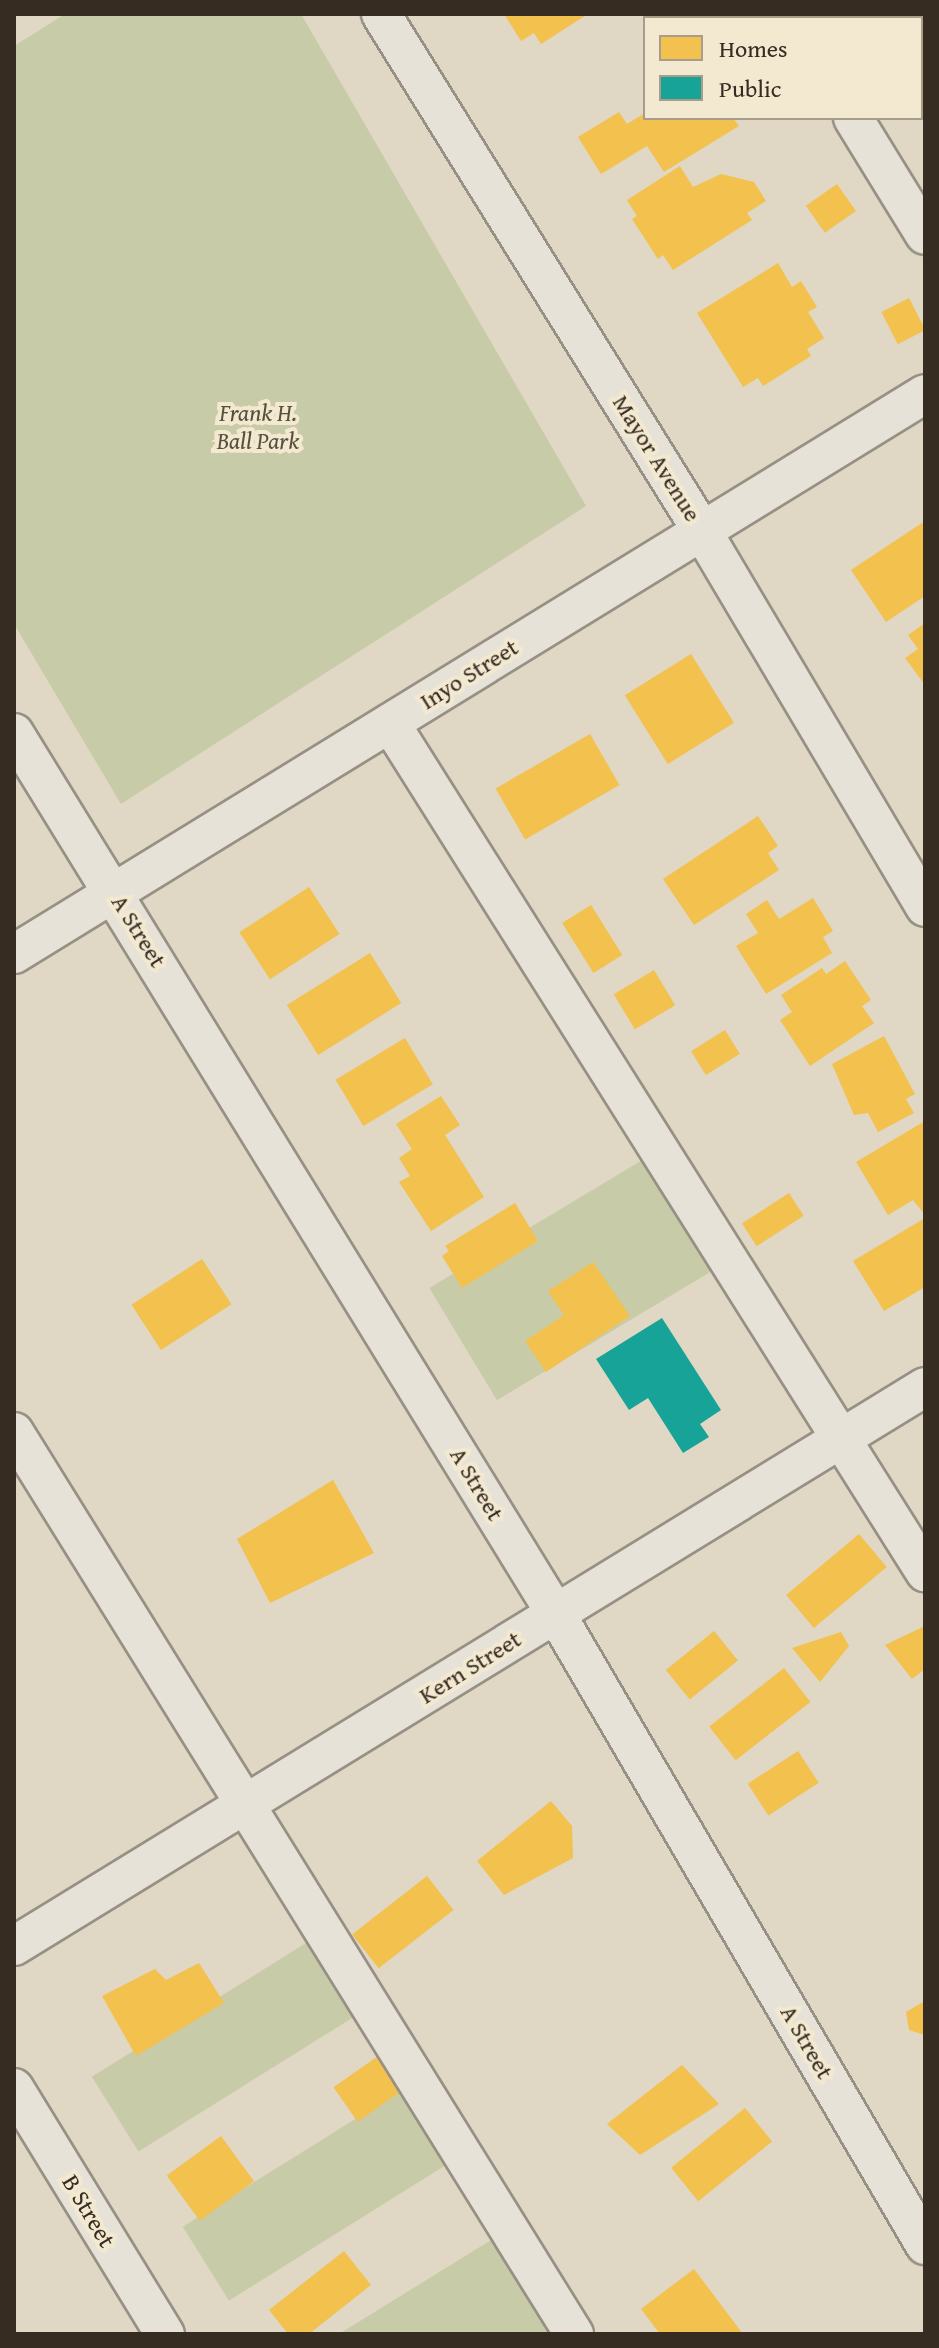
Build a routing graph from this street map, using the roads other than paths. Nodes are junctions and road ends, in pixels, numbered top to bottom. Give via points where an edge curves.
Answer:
1 (381, 14) edge
2 (854, 120) edge
3 (925, 235) edge
4 (925, 394) edge
5 (702, 531) junction
6 (390, 723) junction
7 (14, 733) edge
8 (115, 892) junction
9 (925, 907) edge
10 (14, 954) edge
11 (925, 1387) edge
12 (14, 1432) edge
13 (843, 1438) junction
14 (925, 1572) edge
15 (556, 1614) junction
16 (244, 1805) junction
17 (14, 1946) edge
18 (14, 2088) edge
19 (925, 2245) edge
20 (165, 2334) edge
21 (574, 2334) edge

1 - 5 street, Mayor Avenue
2 - 3 street
4 - 5 street, Inyo Street
5 - 6 street, Inyo Street
5 - 9 street, Mayor Avenue
6 - 8 street, Inyo Street
6 - 13 street
7 - 8 street, A Street
8 - 10 street, Inyo Street
8 - 15 street, A Street
11 - 13 street, Kern Street
12 - 16 street
13 - 14 street
13 - 15 street, Kern Street
15 - 16 street, Kern Street
15 - 19 street, A Street
16 - 17 street, Kern Street
16 - 21 street
18 - 20 street, B Street

